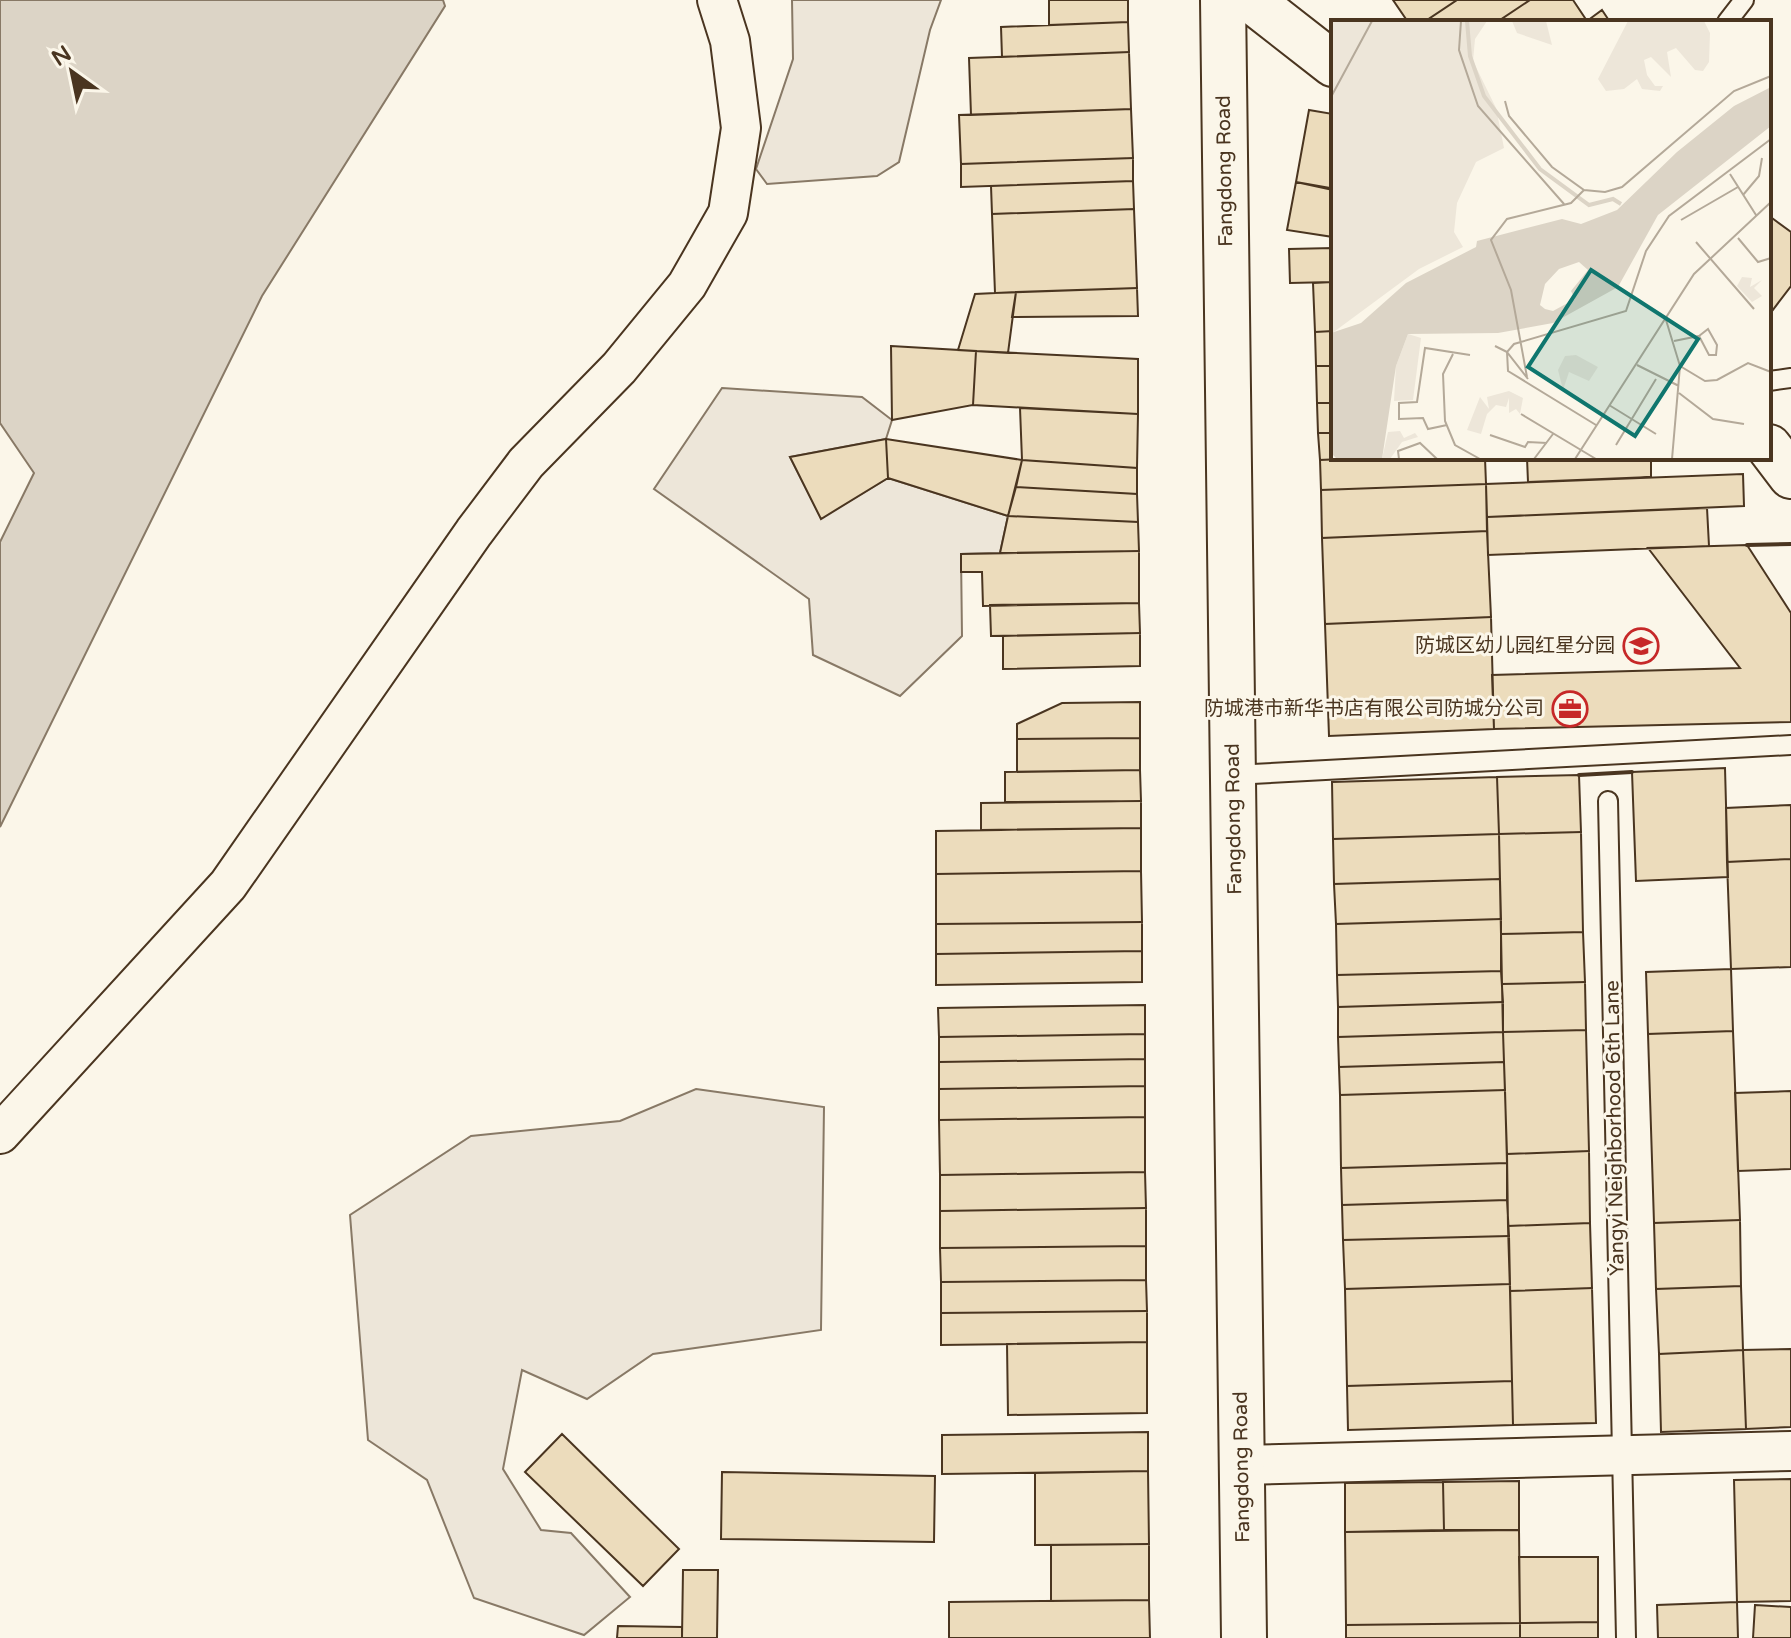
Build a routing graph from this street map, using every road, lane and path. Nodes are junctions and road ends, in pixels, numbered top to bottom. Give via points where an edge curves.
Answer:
1 (717, 0) edge
2 (1223, 0) edge
3 (1251, 0) edge
4 (1744, 0) edge
5 (1729, 20) edge
6 (1331, 62) edge
7 (1791, 378) edge
8 (1771, 381) edge
9 (1791, 745) edge
10 (1233, 775) junction
11 (1608, 801) dead end
12 (0, 1134) edge
13 (1791, 1451) edge
14 (1622, 1455) junction
15 (1242, 1465) junction
16 (1244, 1638) edge
17 (1626, 1638) edge

1 - 12 street via 730,41 741,128 728,213 687,285 619,368 517,475 228,885
2 - 10 main road, Fangdong Road
3 - 6 main road
4 - 5 lane
7 - 8 lane
9 - 10 lane
10 - 15 main road, Fangdong Road
11 - 14 lane, Yangyi Neighborhood 6th Lane
13 - 14 street
14 - 15 street
14 - 17 lane, Yangyi Neighborhood 6th Lane
15 - 16 main road, Fangdong Road

